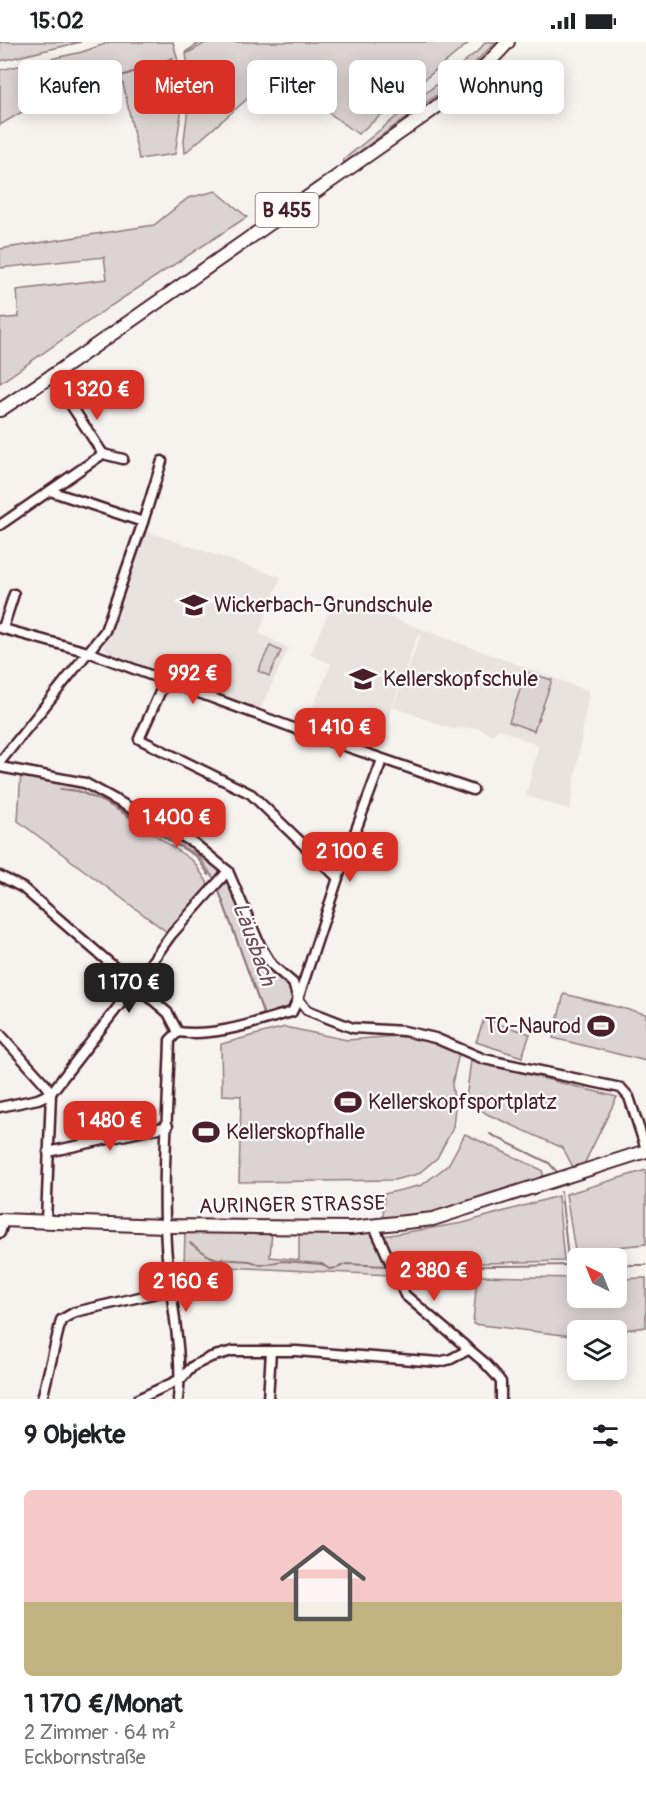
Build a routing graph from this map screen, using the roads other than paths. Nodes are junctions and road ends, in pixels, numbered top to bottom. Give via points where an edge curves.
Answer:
1 (508, 42) edge
2 (69, 402) dead end
3 (0, 410) edge
4 (103, 454) junction
5 (123, 459) dead end
6 (162, 461) dead end
7 (50, 491) junction
8 (143, 522) junction
9 (0, 525) edge
10 (14, 594) dead end
11 (1, 628) edge
12 (88, 652) junction
13 (165, 681) junction
14 (382, 760) junction
15 (0, 762) edge
16 (0, 767) edge
17 (473, 790) dead end
18 (228, 871) junction
19 (0, 876) edge
20 (338, 878) junction
21 (135, 985) junction
22 (298, 999) junction
23 (178, 1032) junction
24 (0, 1034) edge
25 (51, 1093) junction
26 (0, 1107) edge
27 (168, 1126) junction
28 (646, 1150) edge
29 (48, 1152) junction
30 (2, 1220) edge
31 (46, 1221) junction
32 (165, 1226) junction
33 (374, 1226) junction
34 (0, 1233) edge
35 (170, 1290) junction
36 (468, 1350) junction
37 (271, 1351) junction
38 (181, 1379) junction
39 (42, 1399) edge
40 (138, 1399) edge
41 (178, 1399) edge
42 (268, 1399) edge
43 (501, 1399) edge

1 - 3 street, B 455 via 431,111
2 - 4 street
4 - 5 street
4 - 7 street
6 - 8 street
7 - 8 street
7 - 9 street
8 - 12 street via 105,631
10 - 11 street
11 - 12 street
12 - 13 street
12 - 15 street
13 - 14 street
13 - 20 street via 139,739 251,794
14 - 17 street
14 - 20 street
16 - 18 street via 86,783 194,843
18 - 21 street via 171,935
18 - 22 street via 260,945 272,964 293,983
19 - 21 street via 23,888
20 - 22 street
21 - 23 street via 168,1013
21 - 25 street
22 - 23 street via 292,1012 239,1027
22 - 28 street via 307,1010 353,1028 404,1031 435,1038 484,1059 621,1088 629,1097
23 - 27 street via 170,1040
24 - 25 street
25 - 26 street
25 - 29 street
27 - 29 street
27 - 32 street
28 - 33 street, AURINGER STRASSE via 433,1219
29 - 31 street
30 - 31 street, AURINGER STRASSE
30 - 34 street
31 - 32 street, AURINGER STRASSE
32 - 33 street, AURINGER STRASSE
32 - 35 street
33 - 36 street via 405,1295
35 - 38 street
35 - 39 street via 75,1312 61,1320
36 - 37 street via 439,1362
36 - 43 street via 501,1382
37 - 38 street via 211,1357 193,1366
37 - 42 street
38 - 40 street
38 - 41 street

